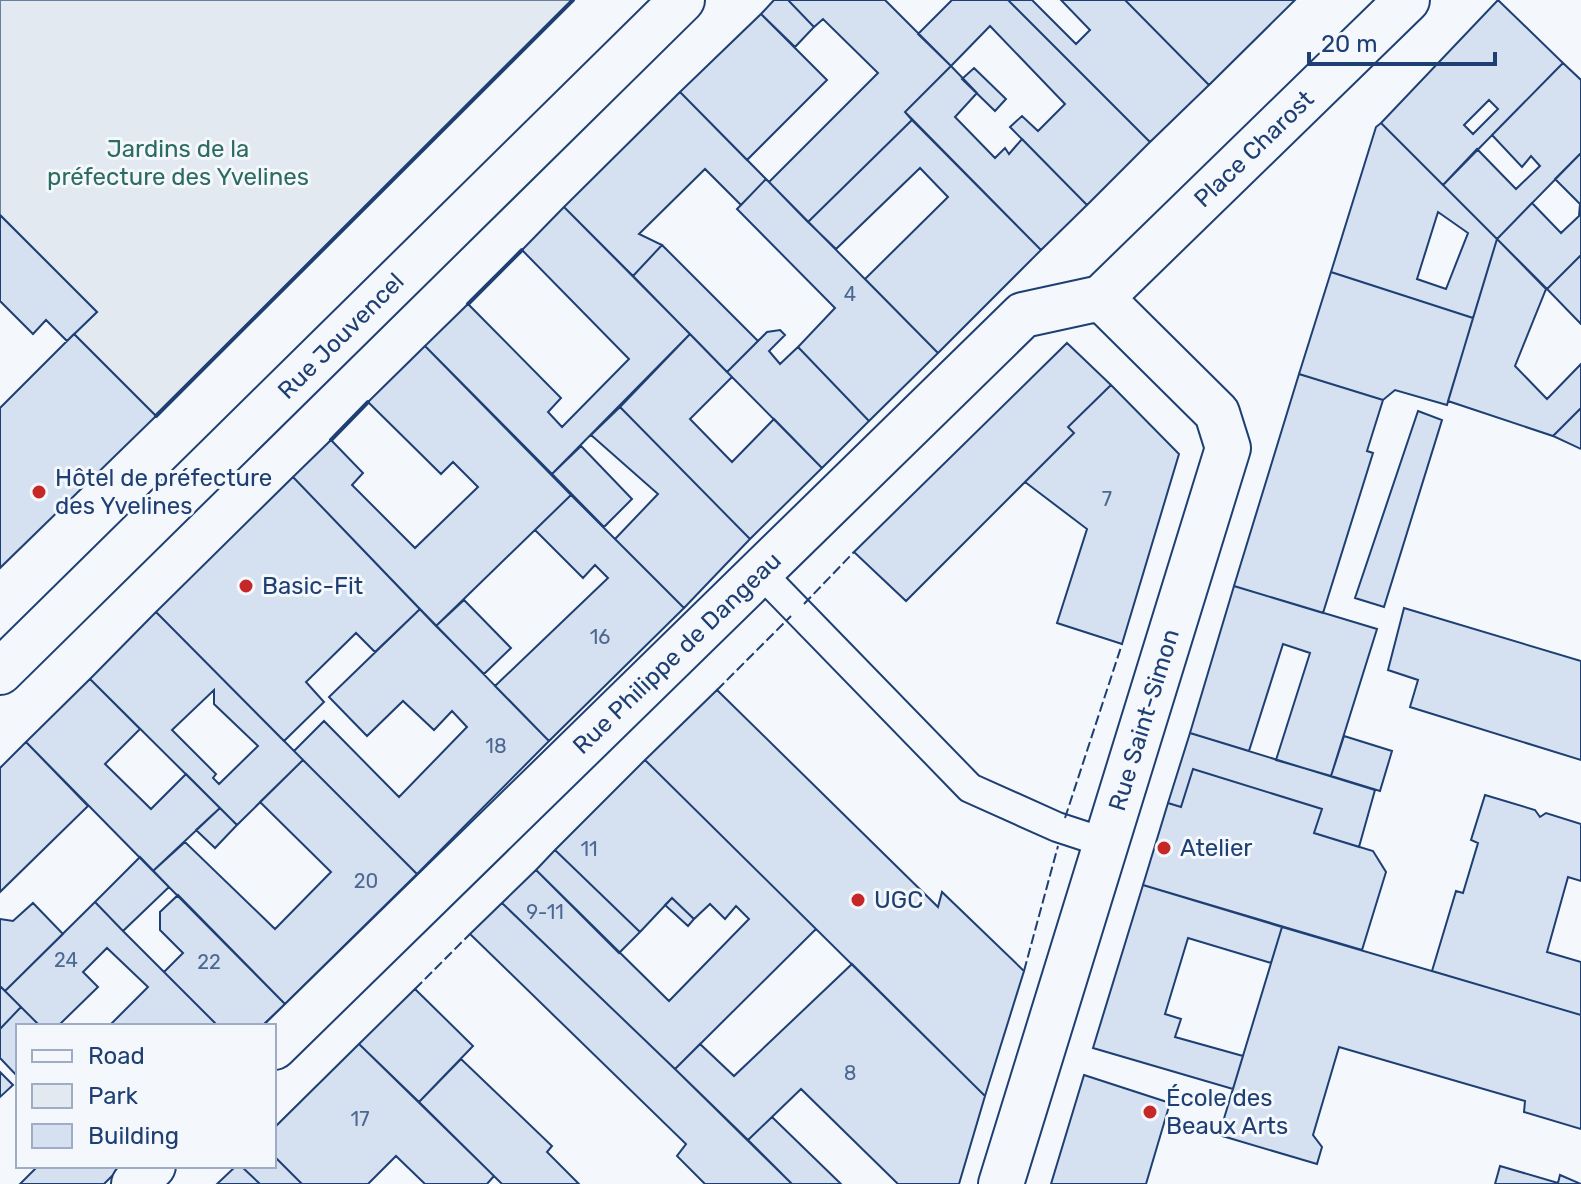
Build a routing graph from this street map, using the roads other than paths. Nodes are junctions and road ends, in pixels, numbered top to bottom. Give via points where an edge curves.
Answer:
1 (682, 0) edge
2 (1407, 0) edge
3 (1101, 298) junction
4 (760, 572) junction
5 (1, 669) edge
6 (1106, 843) junction
7 (276, 1045) edge
8 (151, 1168) edge
9 (134, 1184) edge
10 (1001, 1184) edge

1 - 5 street, Rue Jouvencel
2 - 3 street, Place Charost
3 - 4 street, Rue Philippe de Dangeau via 1023,315
3 - 6 street, Rue Saint-Simon via 1217,413 1228,448
4 - 6 lane via 970,788
4 - 7 street, Rue Philippe de Dangeau
6 - 10 street, Rue Saint-Simon
8 - 9 street

